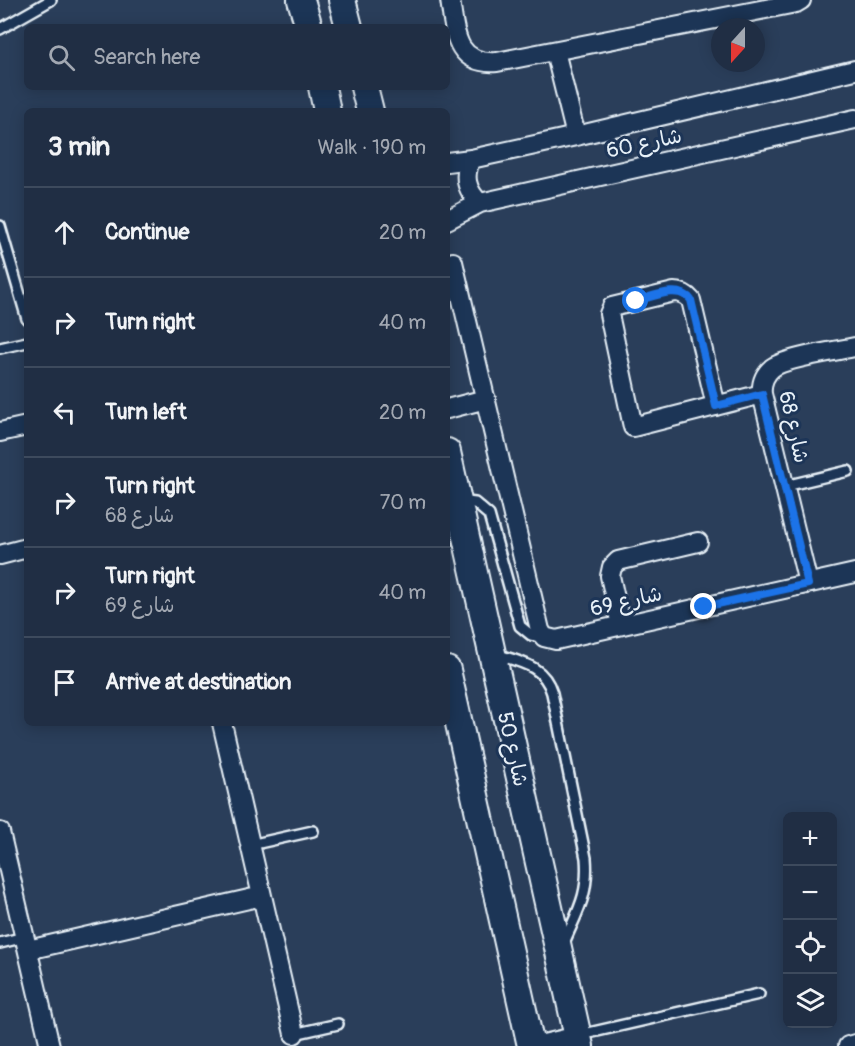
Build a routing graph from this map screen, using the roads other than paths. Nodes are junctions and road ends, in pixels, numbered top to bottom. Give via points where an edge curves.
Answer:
1 (51, 0) edge
2 (301, 0) edge
3 (342, 0) edge
4 (450, 0) edge
5 (801, 0) edge
6 (308, 24) edge
7 (348, 24) edge
8 (0, 29) edge
9 (555, 51) junction
10 (855, 70) edge
11 (323, 90) edge
12 (365, 90) edge
13 (326, 108) edge
14 (369, 108) edge
15 (855, 119) edge
16 (576, 136) junction
17 (471, 159) junction
18 (450, 162) edge
19 (480, 203) junction
20 (450, 218) edge
21 (0, 226) edge
22 (453, 262) dead end
23 (24, 309) edge
24 (24, 343) edge
25 (855, 347) edge
26 (0, 348) edge
27 (762, 394) junction
28 (486, 399) junction
29 (716, 406) junction
30 (450, 408) edge
31 (24, 427) edge
32 (0, 432) edge
33 (450, 467) edge
34 (848, 471) dead end
35 (785, 486) junction
36 (457, 501) junction
37 (699, 542) dead end
38 (24, 549) edge
39 (0, 555) edge
40 (855, 573) edge
41 (808, 584) junction
42 (621, 625) junction
43 (548, 639) junction
44 (492, 654) junction
45 (450, 683) edge
46 (223, 726) edge
47 (314, 831) dead end
48 (1, 840) edge
49 (250, 845) junction
50 (262, 896) junction
51 (0, 943) edge
52 (26, 944) junction
53 (560, 953) junction
54 (759, 994) dead end
55 (338, 1024) dead end
56 (294, 1034) joint
57 (579, 1041) edge
58 (855, 1044) edge
59 (50, 1046) edge
60 (533, 1046) edge
61 (848, 1046) edge

1 - 8 lane
2 - 6 street
3 - 7 street
4 - 9 street via 457,38 471,59 497,63
5 - 9 street
9 - 16 street
10 - 16 street, شارع 60
11 - 13 street
12 - 14 street
15 - 19 street, شارع 60
16 - 17 street, شارع 60
17 - 18 street, شارع 60
17 - 19 street via 466,178 468,188
19 - 20 street, شارع 60
21 - 23 lane
22 - 28 street
24 - 26 lane
25 - 27 street, شارع 68 via 779,363 766,374
27 - 29 street
27 - 35 street, شارع 68
28 - 30 street
28 - 43 street via 540,630
29 - 29 street via 688,296 674,292 612,307 609,314 633,427
31 - 32 street
33 - 36 street, شارع 50
34 - 35 lane
35 - 41 street, شارع 68
36 - 43 lane via 475,503 489,515 520,626 531,635
36 - 44 street, شارع 50
37 - 42 street via 615,564 610,576
38 - 39 street
40 - 41 street, شارع 69
41 - 42 street, شارع 69
42 - 43 street, شارع 69
44 - 53 street, شارع 50
44 - 53 lane via 536,669 544,675 552,693 587,872 582,901
45 - 60 street
46 - 49 street
47 - 49 lane
48 - 52 street
49 - 50 street
50 - 52 street
50 - 56 street
51 - 52 lane
52 - 59 street
53 - 57 street, شارع 50
54 - 57 lane
55 - 56 lane
57 - 60 street
58 - 61 street

